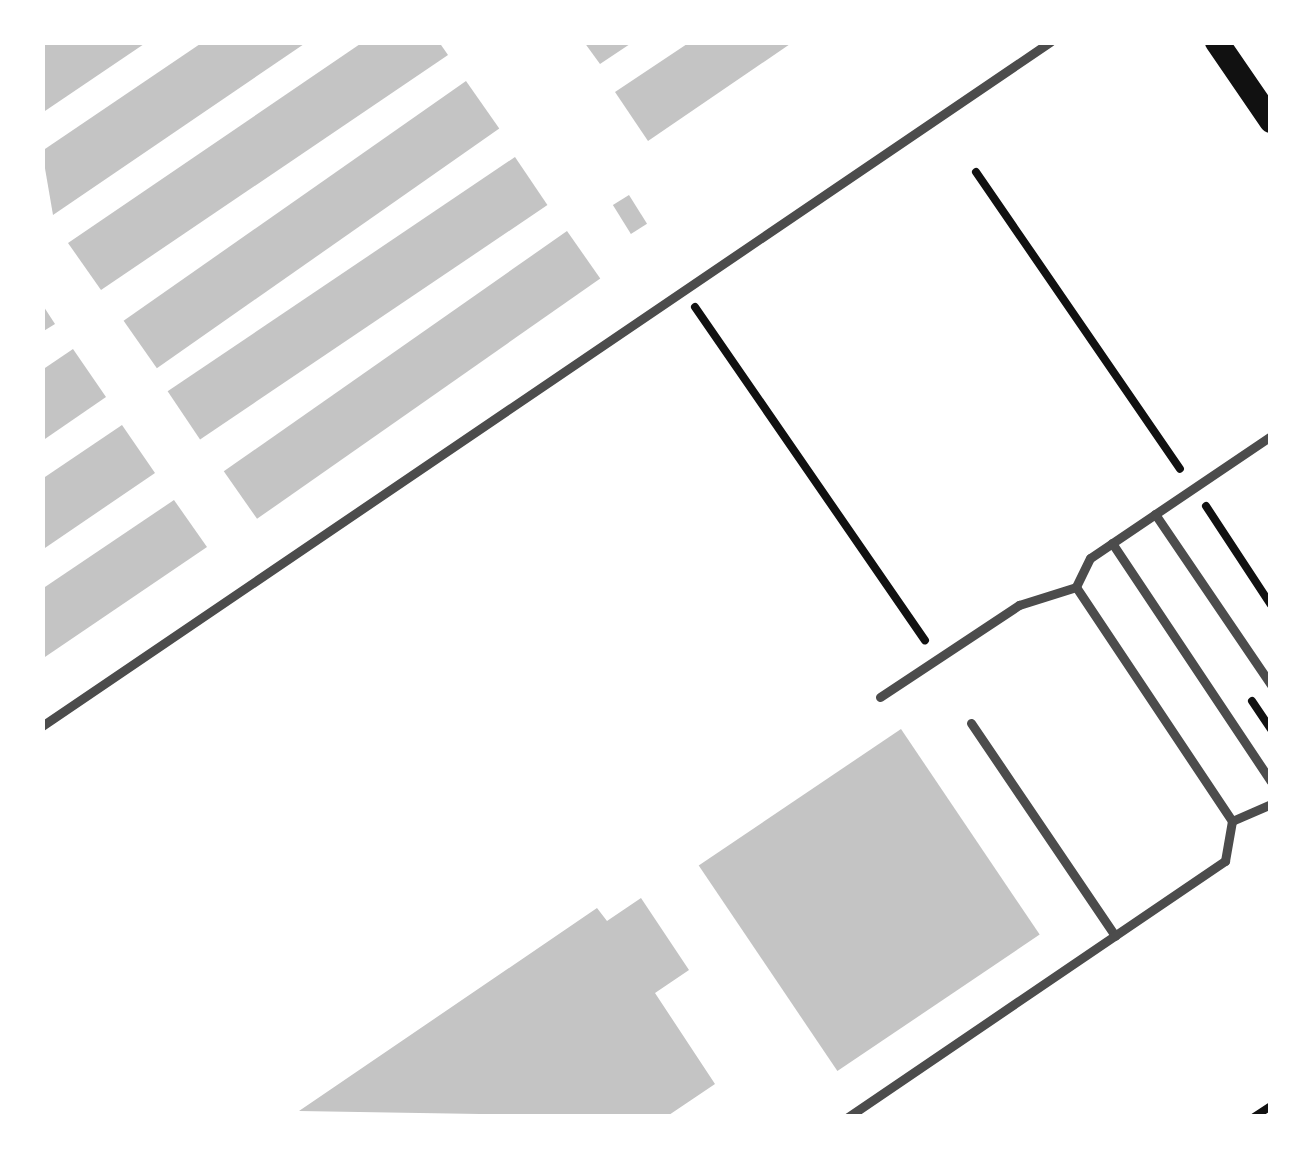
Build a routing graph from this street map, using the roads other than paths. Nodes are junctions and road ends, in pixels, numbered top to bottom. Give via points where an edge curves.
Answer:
1 (1050, 42) edge
2 (1217, 42) edge
3 (1271, 121) edge
4 (1271, 436) edge
5 (1156, 514) junction
6 (1112, 543) junction
7 (1076, 587) junction
8 (1271, 685) edge
9 (880, 698) dead end
10 (971, 722) dead end
11 (42, 726) edge
12 (1271, 782) edge
13 (1271, 804) edge
14 (1232, 821) junction
15 (1115, 936) junction
16 (848, 1117) edge

1 - 11 lane
2 - 3 main road
4 - 5 lane
5 - 6 lane
5 - 8 lane
6 - 7 lane
6 - 12 lane
7 - 9 lane via 1019,605
7 - 14 lane
10 - 15 lane
13 - 14 lane
14 - 15 lane via 1225,861
15 - 16 lane

